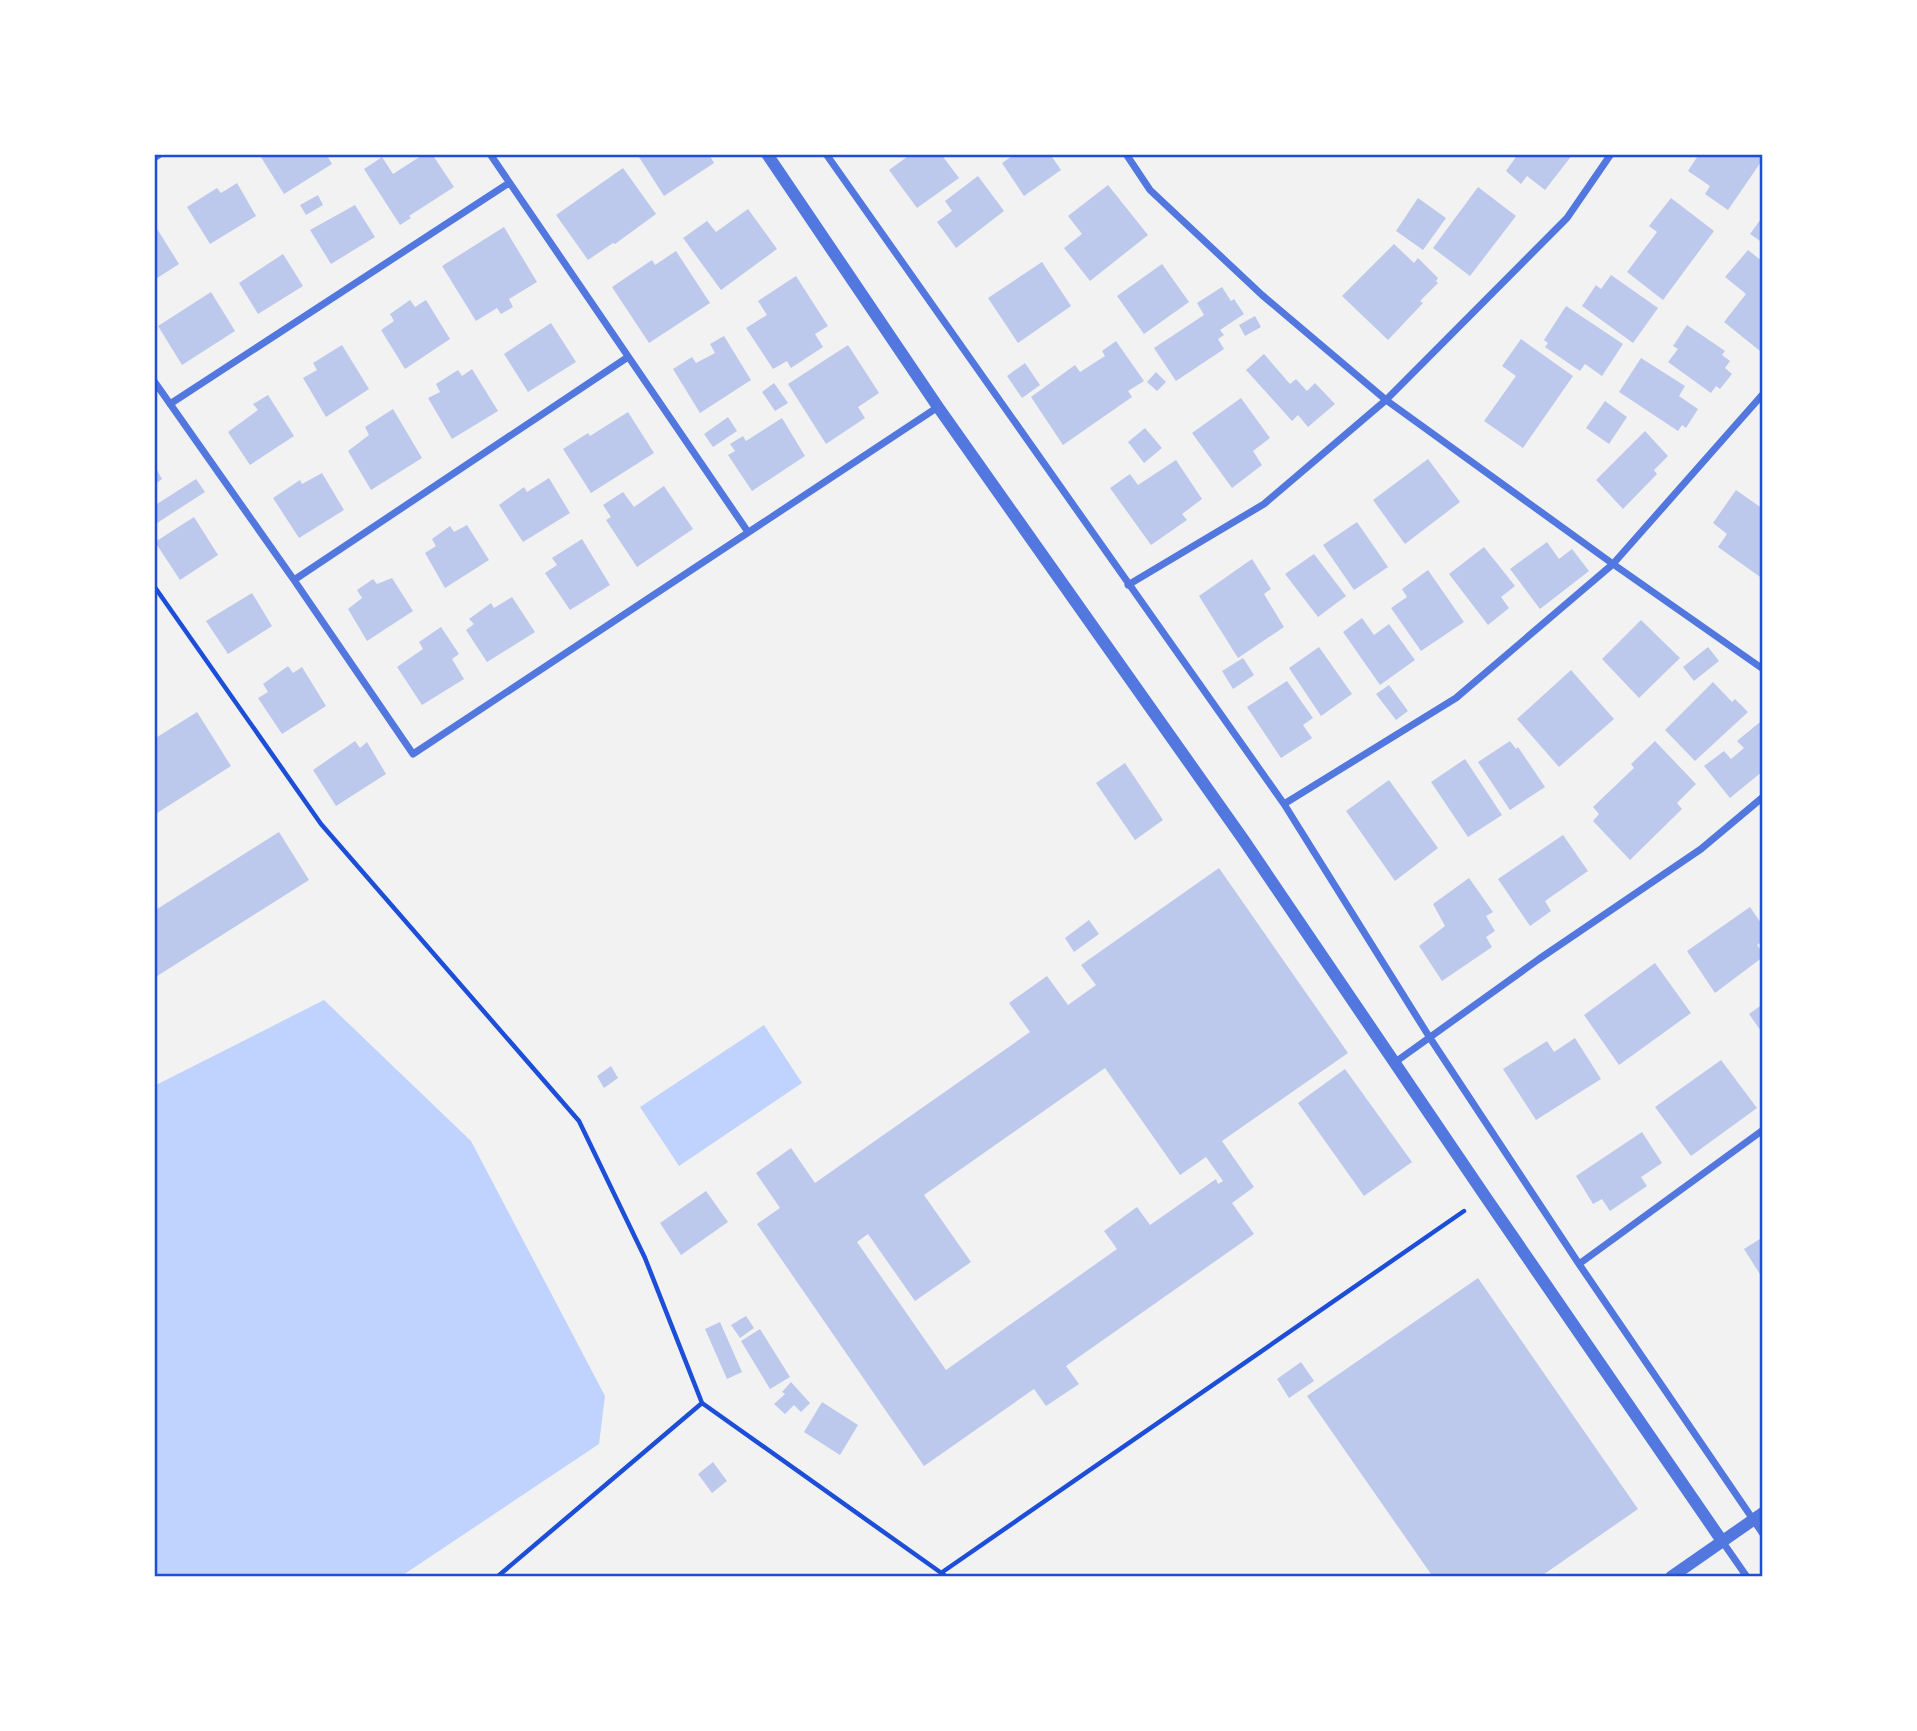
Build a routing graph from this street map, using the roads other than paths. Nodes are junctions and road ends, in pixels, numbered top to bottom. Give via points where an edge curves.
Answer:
1 (160, 154) edge
2 (490, 154) edge
3 (767, 154) edge
4 (826, 154) edge
5 (1126, 154) edge
6 (1611, 154) edge
7 (154, 158) edge
8 (509, 183) junction
9 (628, 356) junction
10 (154, 381) edge
11 (1763, 394) edge
12 (1386, 400) junction
13 (170, 404) junction
14 (938, 407) junction
15 (748, 532) junction
16 (1613, 564) junction
17 (294, 580) junction
18 (1128, 585) junction
19 (1763, 669) edge
20 (1763, 797) edge
21 (1284, 804) junction
22 (1430, 1038) junction
23 (1394, 1063) junction
24 (1763, 1130) edge
25 (1579, 1264) junction
26 (1758, 1517) edge
27 (1763, 1534) edge
28 (1722, 1541) junction
29 (1671, 1577) edge
30 (1747, 1577) edge

1 - 7 street
2 - 8 street
3 - 14 street
4 - 18 street
5 - 12 street via 1150,190 1262,295
6 - 12 street via 1567,218
8 - 9 street
8 - 13 street
9 - 15 street
9 - 17 street
10 - 13 street
11 - 16 street
12 - 16 street
12 - 18 street via 1264,504
13 - 17 street
14 - 15 street
14 - 23 street via 1235,828
15 - 17 street via 413,754
16 - 19 street
16 - 21 street via 1456,698
18 - 21 street
20 - 22 street via 1701,849
21 - 22 street
22 - 23 street
22 - 25 street
23 - 28 street
24 - 25 street
25 - 26 street
26 - 27 street
26 - 28 street
28 - 29 street
28 - 30 street

